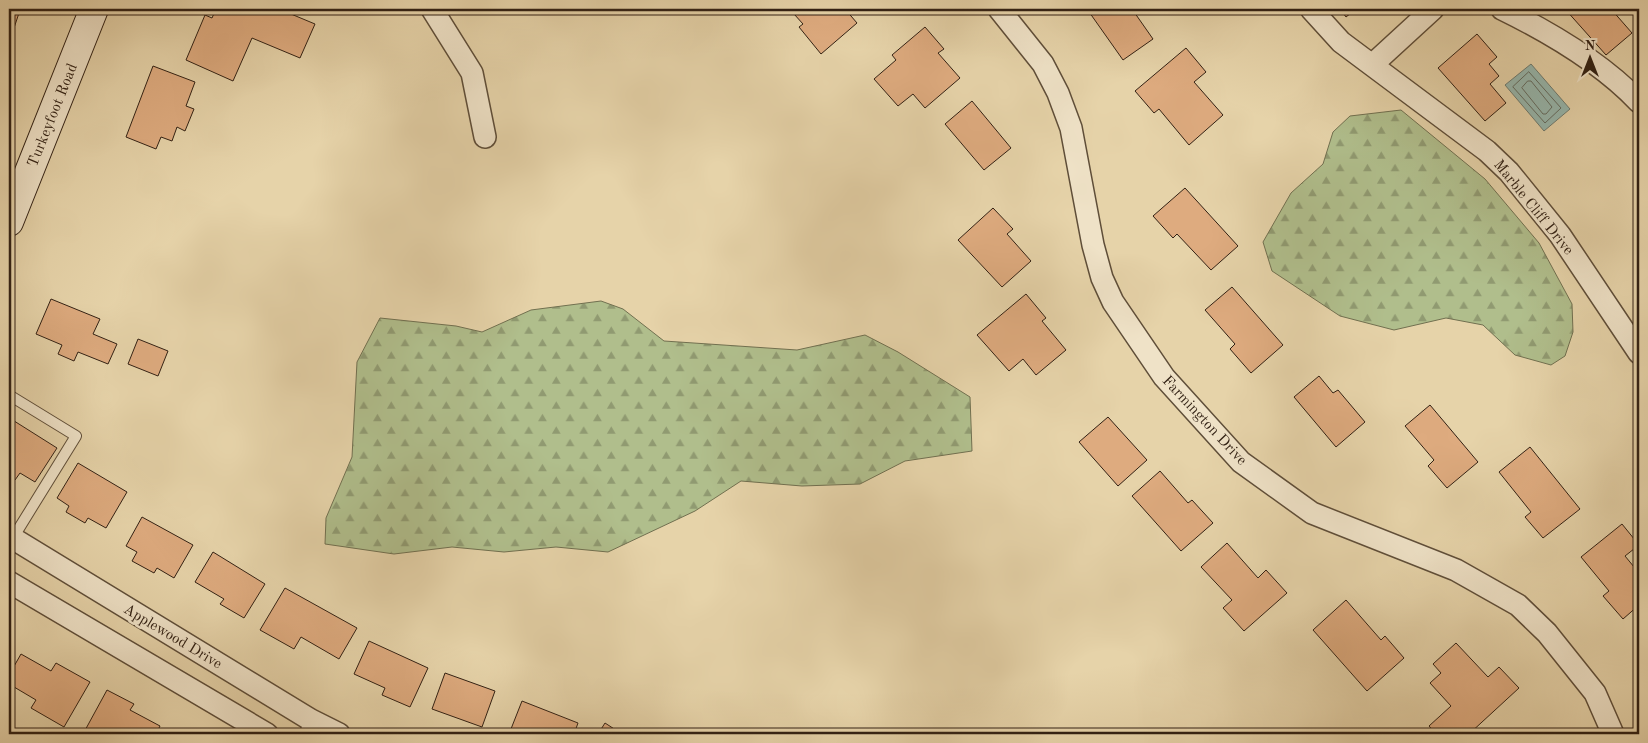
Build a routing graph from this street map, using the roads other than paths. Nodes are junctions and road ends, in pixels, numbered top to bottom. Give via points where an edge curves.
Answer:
1 (94, 9) edge
2 (432, 9) edge
3 (999, 9) edge
4 (1311, 9) edge
5 (1433, 9) edge
6 (1502, 9) edge
7 (1372, 65) junction
8 (1639, 102) edge
9 (485, 137) dead end
10 (10, 217) edge
11 (1639, 354) edge
12 (9, 395) edge
13 (11, 537) edge
14 (9, 582) edge
15 (308, 727) edge
16 (267, 734) edge
17 (339, 734) edge
18 (1613, 734) edge

1 - 10 main road, Turkeyfoot Road
2 - 9 street via 472,73
3 - 18 street, Farmington Drive via 1043,64 1058,93 1072,128 1102,278 1113,302 1164,377 1241,462 1312,513 1456,570 1518,605 1547,633 1595,693
4 - 7 street, Marble Cliff Drive via 1340,42
5 - 7 street
6 - 8 street via 1534,24 1619,81
7 - 11 street, Marble Cliff Drive via 1487,151 1509,172 1560,235
12 - 13 lane via 76,436
13 - 15 street, Applewood Drive
14 - 16 street
15 - 17 street, Applewood Drive

